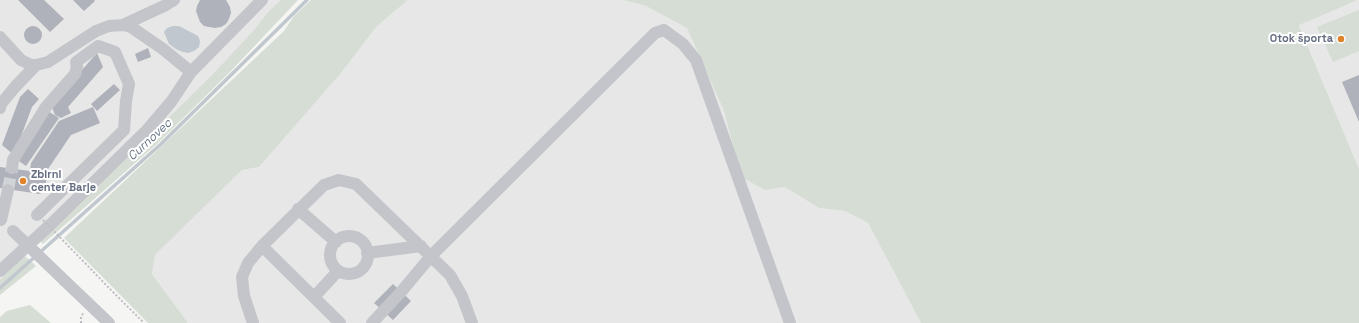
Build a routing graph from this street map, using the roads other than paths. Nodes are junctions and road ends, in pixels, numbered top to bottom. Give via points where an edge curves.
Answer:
1 (174, 0) edge
2 (262, 0) edge
3 (123, 25) junction
4 (0, 37) edge
5 (36, 65) junction
6 (191, 72) junction
7 (0, 108) edge
8 (12, 168) tunnel mouth
9 (8, 190) tunnel mouth
10 (298, 209) junction
11 (40, 217) road end
12 (0, 219) edge
13 (336, 242) junction
14 (262, 246) junction
15 (421, 246) junction
16 (368, 253) junction
17 (431, 256) junction
18 (0, 271) edge
19 (338, 271) junction
20 (314, 297) junction
21 (109, 323) edge
22 (253, 323) edge
23 (340, 323) edge
24 (372, 323) edge
25 (472, 323) edge
26 (790, 323) edge

1 - 3 lane
2 - 6 lane
3 - 5 lane via 109,26 96,31 48,62
3 - 6 lane via 131,27 163,49
4 - 5 lane via 21,60
5 - 7 lane
6 - 18 lane via 171,102 147,130
8 - 11 lane via 13,160 46,107 75,74 76,62 98,46 115,52 129,84 124,130
9 - 12 lane
10 - 13 lane
10 - 14 lane
10 - 15 lane via 324,185 339,180 356,184
12 - 21 lane, bridge
13 - 16 lane via 352,237 363,242
13 - 19 lane via 332,246 330,257
14 - 20 lane
14 - 22 lane via 248,263 242,277 244,296
15 - 16 lane
15 - 17 lane
16 - 19 lane via 365,265 356,273
17 - 24 lane
17 - 25 lane via 450,275 462,296
17 - 26 lane via 655,33 664,30 683,44 696,60
19 - 20 lane
20 - 23 lane

